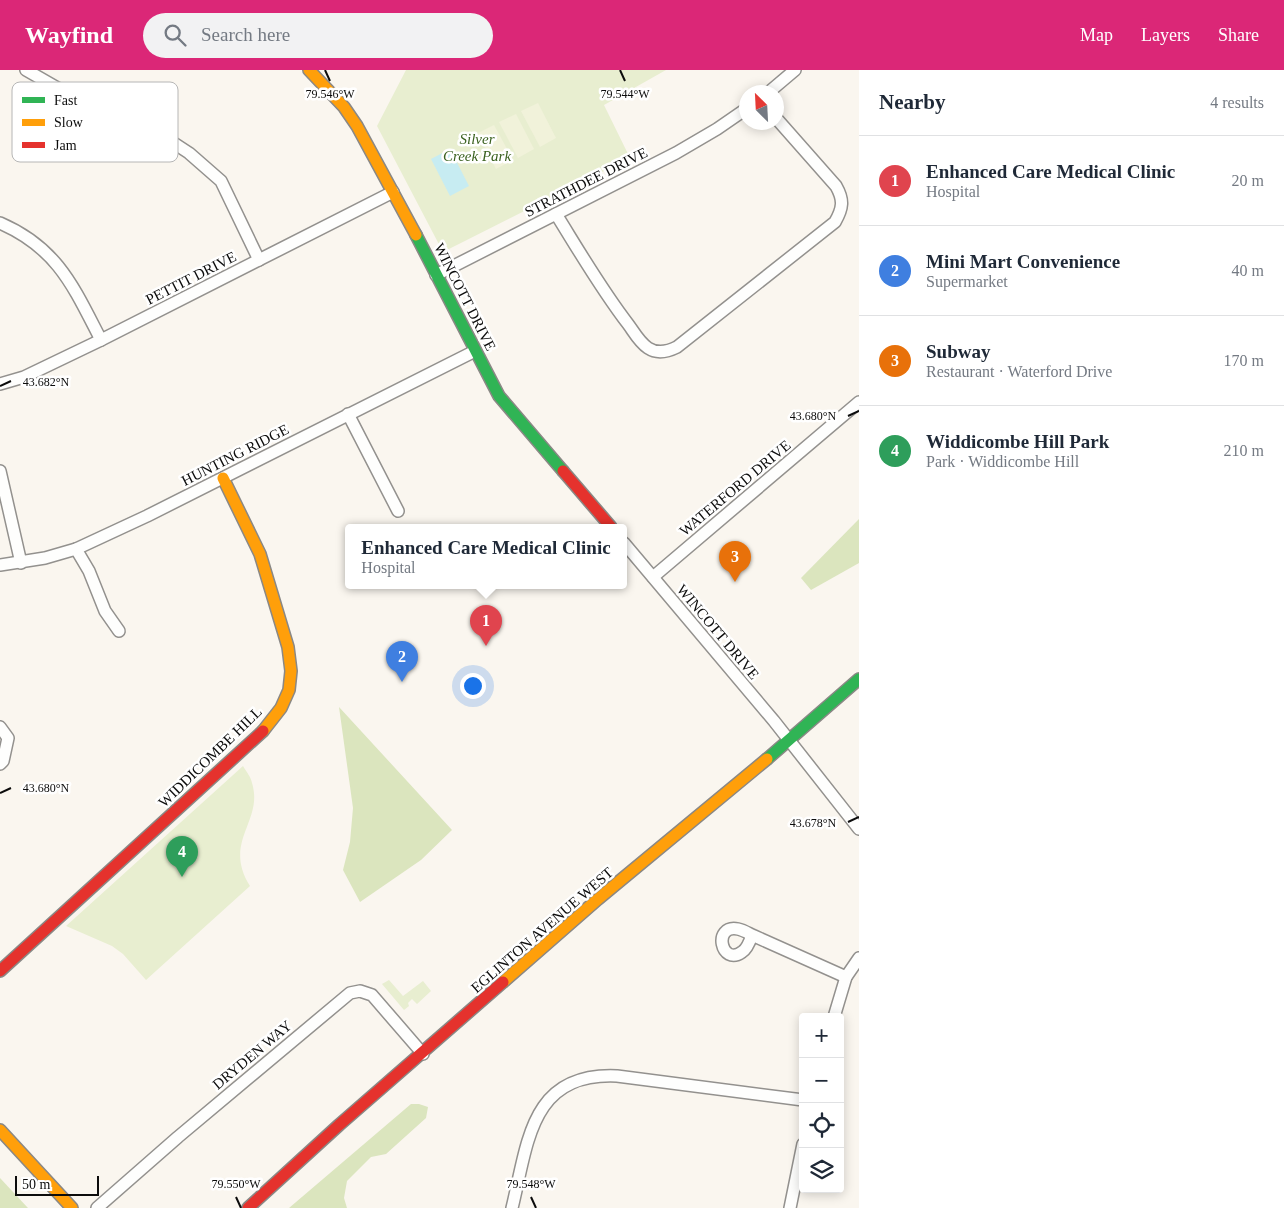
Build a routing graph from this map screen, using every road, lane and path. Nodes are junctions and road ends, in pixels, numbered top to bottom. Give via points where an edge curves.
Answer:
1 (26, 70) edge
2 (309, 70) edge
3 (795, 70) edge
4 (47, 82) edge
5 (777, 85) edge
6 (739, 114) edge
7 (784, 127) edge
8 (178, 146) edge
9 (393, 192) junction
10 (556, 214) junction
11 (0, 223) edge
12 (259, 260) junction
13 (436, 275) junction
14 (101, 340) junction
15 (475, 351) junction
16 (0, 384) edge
17 (859, 402) edge
18 (348, 414) junction
19 (0, 470) edge
20 (223, 478) junction
21 (398, 511) dead end
22 (607, 524) edge
23 (627, 547) edge
24 (76, 549) junction
25 (21, 563) junction
26 (0, 565) edge
27 (653, 577) junction
28 (119, 630) dead end
29 (859, 679) edge
30 (0, 727) edge
31 (788, 741) junction
32 (0, 764) edge
33 (859, 829) edge
34 (752, 936) dead end
35 (859, 958) edge
36 (0, 971) edge
37 (846, 978) junction
38 (835, 1013) edge
39 (423, 1054) junction
40 (799, 1099) edge
41 (0, 1130) edge
42 (802, 1148) edge
43 (72, 1208) edge
44 (97, 1208) edge
45 (248, 1208) edge
46 (512, 1208) edge
47 (790, 1208) edge

1 - 4 street
2 - 9 street, WINCOTT DRIVE via 344,107
3 - 5 street
6 - 10 street, STRATHDEE DRIVE via 676,152
7 - 10 street via 836,186 841,194 841,212 835,222 668,351 657,352 641,341 613,305
8 - 12 street via 220,181
9 - 12 street, PETTIT DRIVE
9 - 13 street, WINCOTT DRIVE
10 - 13 street, STRATHDEE DRIVE
11 - 14 street via 45,250 70,280
12 - 14 street, PETTIT DRIVE
13 - 15 street, WINCOTT DRIVE
14 - 16 street, PETTIT DRIVE via 24,377
15 - 18 street, HUNTING RIDGE
15 - 22 street, WINCOTT DRIVE via 499,396
17 - 27 street, WATERFORD DRIVE
18 - 20 street, HUNTING RIDGE
18 - 21 street
19 - 25 street
20 - 24 street, HUNTING RIDGE
20 - 36 street, WIDDICOMBE HILL via 260,554 288,647 289,690 281,708 263,731
23 - 27 street, WINCOTT DRIVE
24 - 25 street, HUNTING RIDGE
24 - 28 street via 105,611
25 - 26 street, HUNTING RIDGE
27 - 31 street, WINCOTT DRIVE
29 - 31 street, EGLINTON AVENUE WEST
30 - 32 street via 8,738
31 - 33 street, WINCOTT DRIVE
31 - 39 street, EGLINTON AVENUE WEST via 598,900
34 - 37 street
35 - 37 street
37 - 38 street
39 - 44 street, DRYDEN WAY via 372,995 360,990 350,993
39 - 45 street, EGLINTON AVENUE WEST
40 - 46 street via 617,1076 596,1076 574,1082 546,1101 530,1131
41 - 43 street
42 - 47 street

